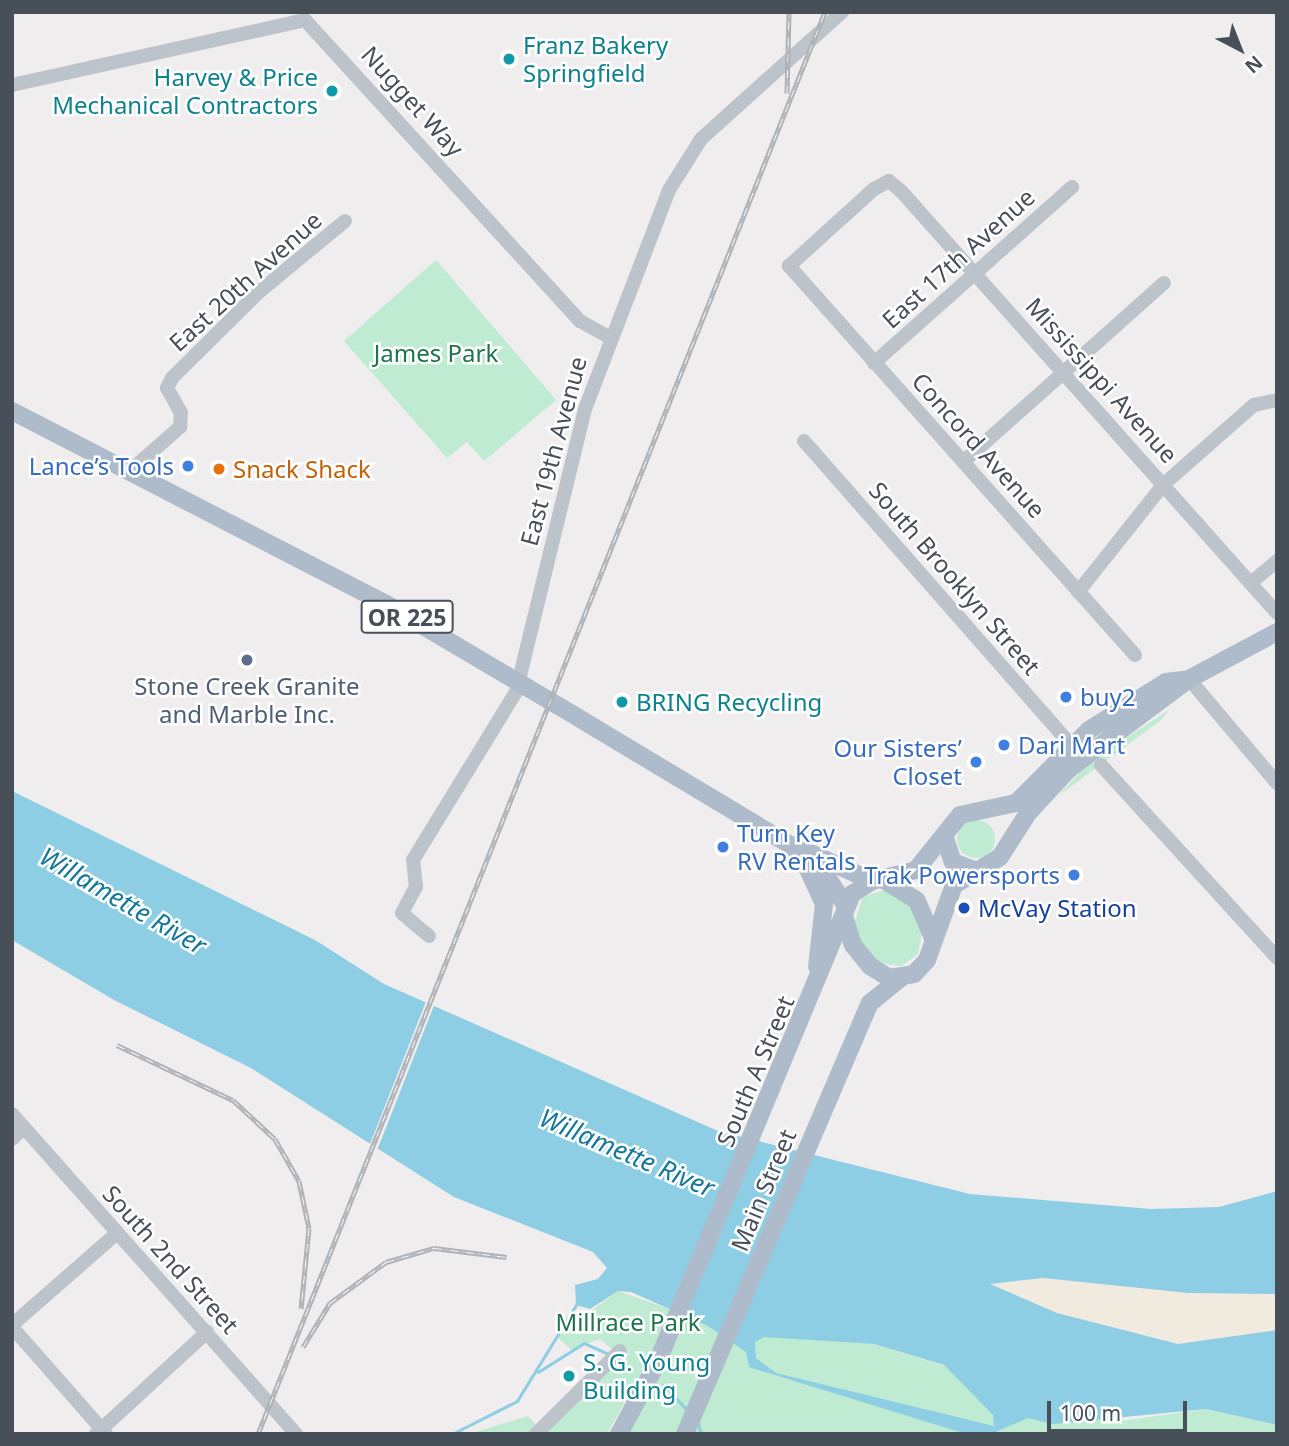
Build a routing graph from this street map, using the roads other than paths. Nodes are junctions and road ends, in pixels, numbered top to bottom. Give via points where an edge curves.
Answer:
1 (842, 12) edge
2 (12, 85) edge
3 (1072, 187) dead end
4 (345, 221) dead end
5 (789, 266) joint
6 (977, 274) junction
7 (1164, 282) dead end
8 (609, 337) junction
9 (874, 363) junction
10 (1063, 371) junction
11 (1274, 399) edge
12 (12, 411) edge
13 (804, 442) dead end
14 (963, 462) junction
15 (130, 471) junction
16 (1164, 484) junction
17 (1277, 561) edge
18 (1253, 581) junction
19 (1078, 592) junction
20 (1277, 613) edge
21 (1277, 632) edge
22 (1135, 655) dead end
23 (1189, 679) junction
24 (519, 683) junction
25 (1076, 751) junction
26 (1101, 765) dead end
27 (1277, 783) edge
28 (988, 811) junction
29 (944, 835) junction
30 (1008, 843) junction
31 (790, 845) junction
32 (974, 870) junction
33 (878, 880) junction
34 (845, 911) junction
35 (429, 936) dead end
36 (934, 940) junction
37 (1277, 958) edge
38 (901, 978) junction
39 (803, 1020) junction
40 (12, 1114) edge
41 (24, 1128) junction
42 (12, 1139) edge
43 (117, 1233) junction
44 (12, 1326) edge
45 (207, 1332) junction
46 (620, 1351) dead end
47 (102, 1432) edge
48 (296, 1434) edge
49 (536, 1434) edge
50 (621, 1434) edge
51 (685, 1434) edge

1 - 8 street, East 19th Avenue via 687,156
2 - 8 street, Nugget Way via 305,20 580,321
3 - 6 street, East 17th Avenue
4 - 15 street, East 20th Avenue via 260,291 172,377 167,388 181,413 180,426
5 - 6 street, Mississippi Avenue via 889,181
5 - 9 street, Concord Avenue
6 - 9 street, East 17th Avenue
6 - 10 street, Mississippi Avenue
7 - 10 street
8 - 24 street, East 19th Avenue via 561,496
9 - 14 street, Concord Avenue
10 - 14 street
10 - 16 street, Mississippi Avenue
11 - 16 street via 1254,405
12 - 15 main road, OR 225
13 - 25 street, South Brooklyn Street
14 - 19 street, Concord Avenue
15 - 24 main road, OR 225 via 386,604
16 - 18 street, Mississippi Avenue
16 - 19 street
17 - 18 street
18 - 20 street, Mississippi Avenue
19 - 22 street, Concord Avenue
21 - 23 main road
23 - 25 main road via 1166,682
23 - 27 street
24 - 31 main road, OR 225
24 - 35 street, East 19th Avenue via 413,860 416,887 402,913
25 - 28 main road via 1022,799
25 - 30 main road
26 - 37 street
28 - 29 main road via 960,815
28 - 30 main road via 1003,824
29 - 32 main road via 953,862
29 - 33 main road via 923,866
30 - 32 main road via 997,860
31 - 33 main road, OR 225
31 - 34 main road, OR 225 via 827,877
31 - 39 main road, OR 225 via 824,904 821,951
32 - 36 main road via 947,896
33 - 34 main road
33 - 36 main road via 917,901
34 - 38 main road via 865,962
34 - 39 main road, South A Street
36 - 38 main road via 923,966
38 - 51 main road, Main Street via 877,994 860,1027
39 - 50 main road, South A Street via 657,1363
40 - 41 street, South 2nd Street
41 - 42 street
41 - 43 street, South 2nd Street
43 - 44 street
43 - 45 street, South 2nd Street
44 - 47 street
45 - 47 street
45 - 48 street, South 2nd Street
46 - 49 street

